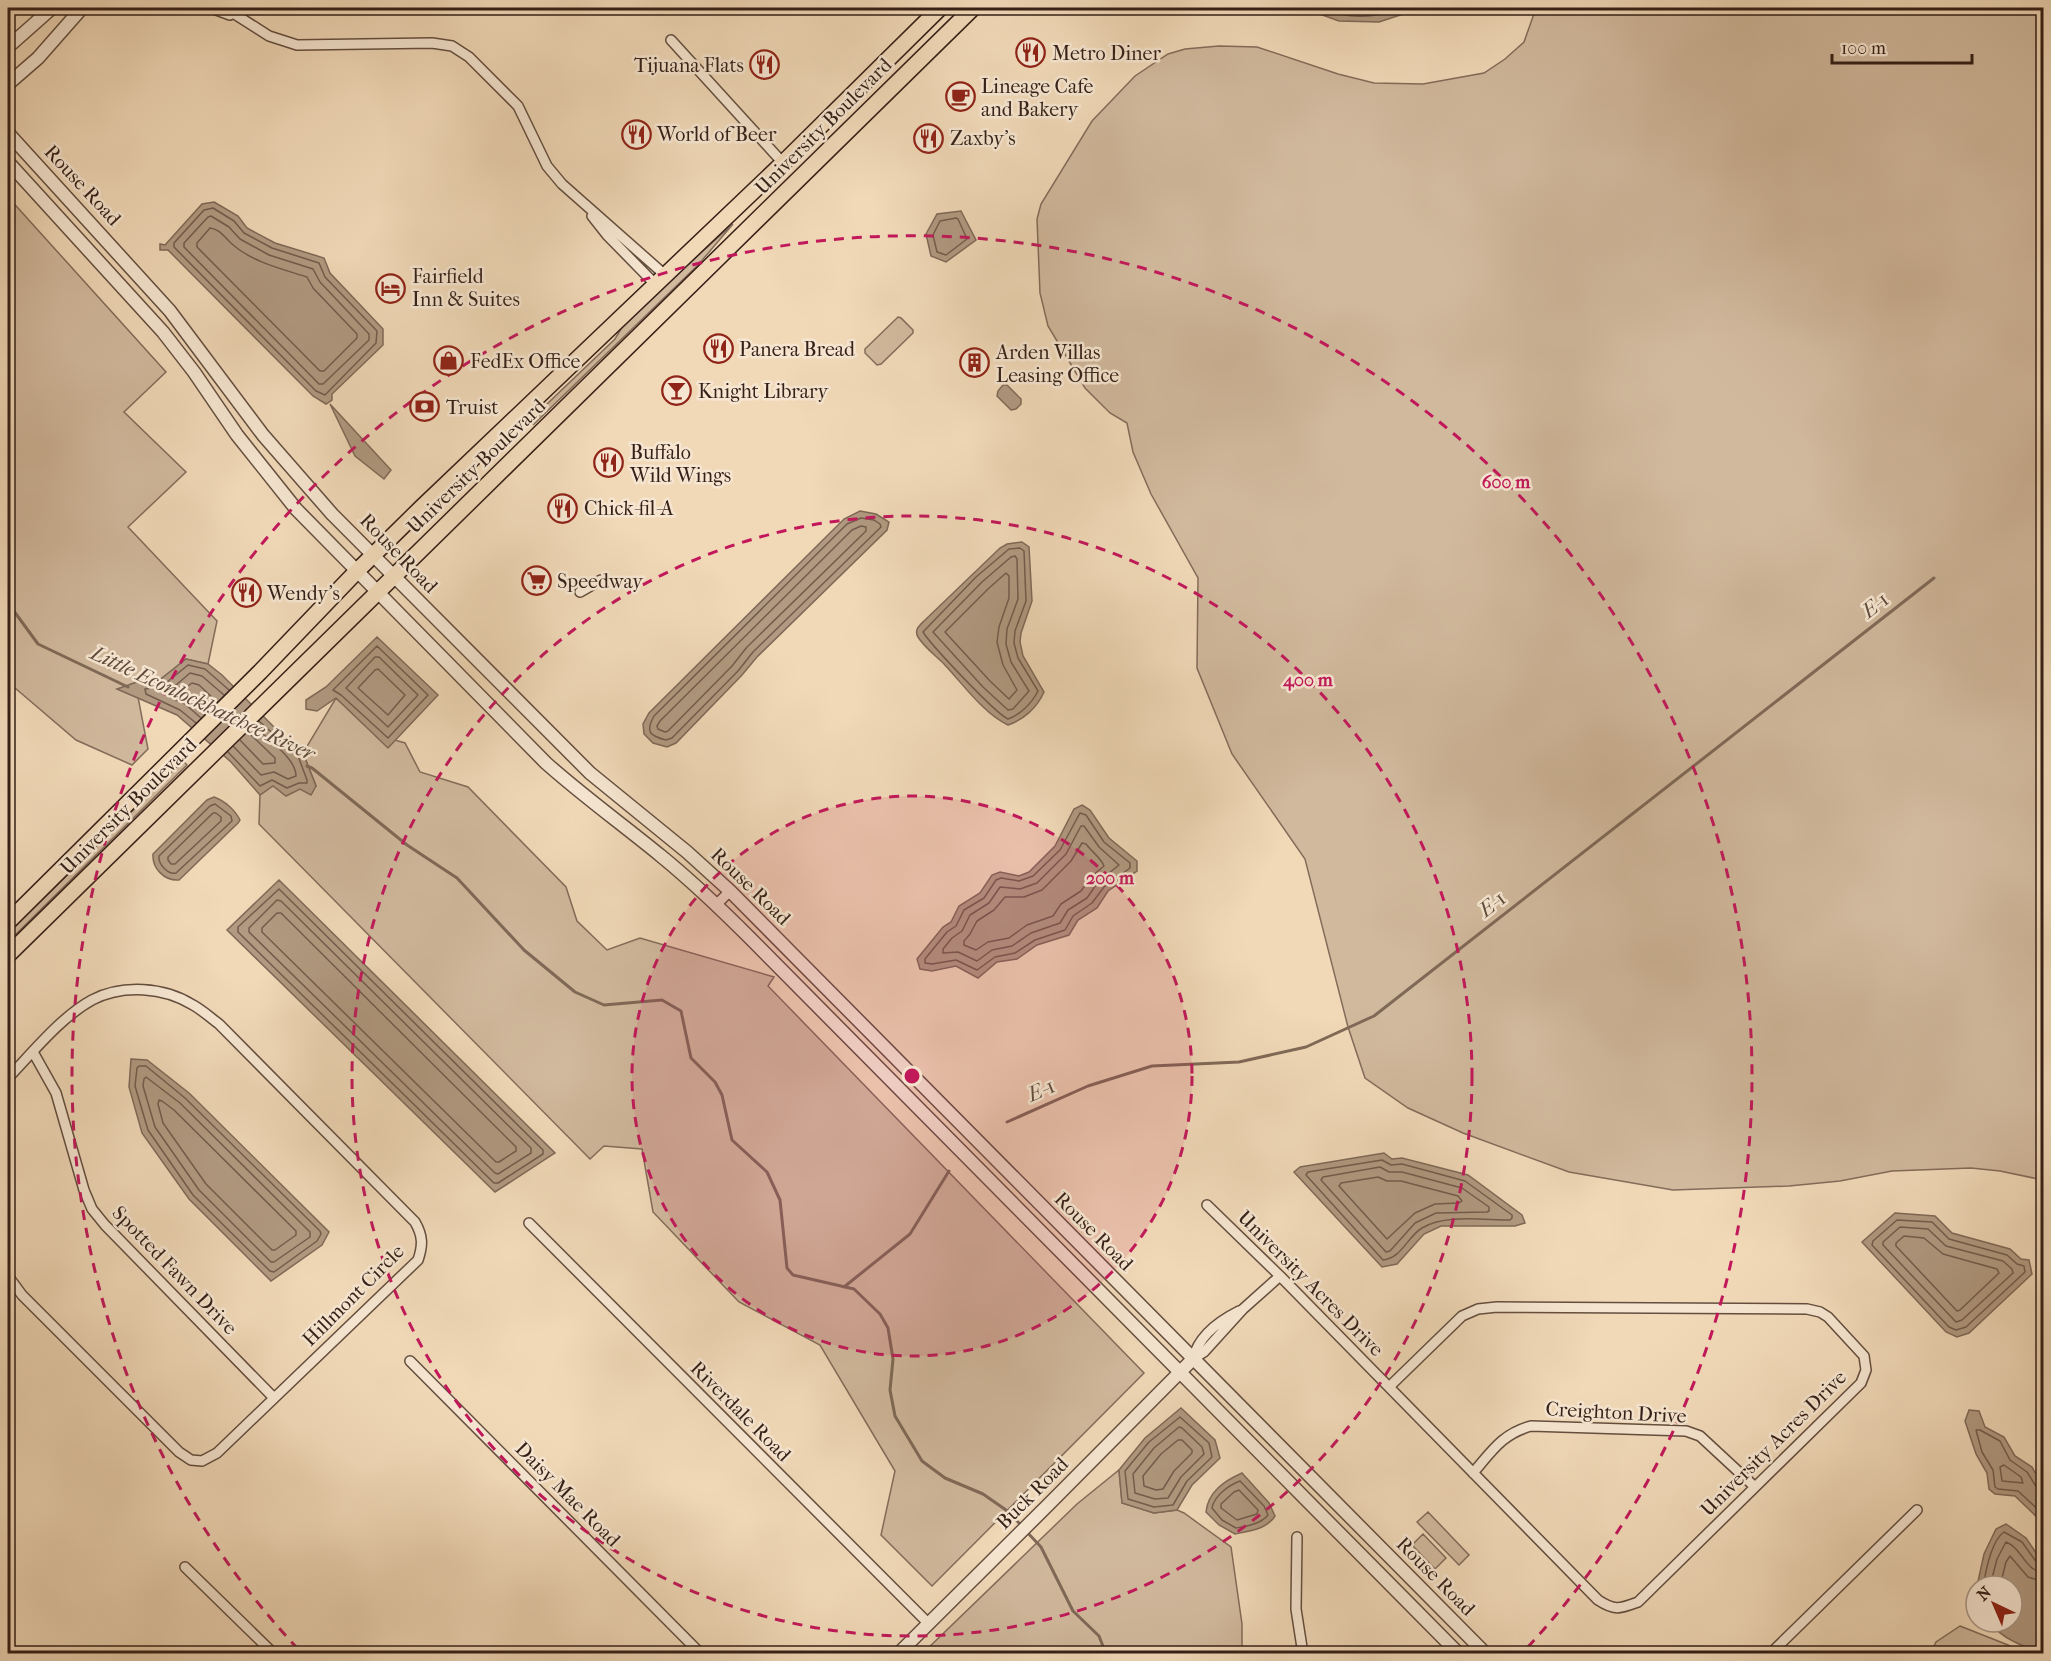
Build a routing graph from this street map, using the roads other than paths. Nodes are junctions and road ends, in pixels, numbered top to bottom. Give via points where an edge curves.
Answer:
1 (52, 8) edge
2 (82, 8) edge
3 (211, 8) edge
4 (225, 8) edge
5 (940, 8) edge
6 (971, 9) edge
7 (241, 19) junction
8 (671, 40) dead end
9 (8, 47) edge
10 (8, 84) edge
11 (820, 126) junction
12 (8, 133) edge
13 (8, 162) edge
14 (783, 164) junction
15 (796, 183) junction
16 (755, 223) junction
17 (660, 279) junction
18 (373, 555) junction
19 (357, 571) junction
20 (393, 575) junction
21 (600, 580) dead end
22 (377, 591) junction
23 (580, 592) dead end
24 (730, 891) junction
25 (716, 904) junction
26 (8, 922) edge
27 (8, 955) edge
28 (33, 1052) junction
29 (8, 1078) edge
30 (1207, 1204) dead end
31 (529, 1223) dead end
32 (8, 1276) edge
33 (1280, 1276) junction
34 (1193, 1359) junction
35 (410, 1360) dead end
36 (1179, 1372) junction
37 (1389, 1387) junction
38 (274, 1398) junction
39 (1473, 1473) junction
40 (1755, 1487) junction
41 (1917, 1510) dead end
42 (1297, 1537) dead end
43 (185, 1567) dead end
44 (928, 1623) junction
45 (274, 1653) edge
46 (701, 1653) edge
47 (897, 1653) edge
48 (1303, 1653) edge
49 (1459, 1653) edge
50 (1486, 1653) edge
51 (1770, 1653) edge

1 - 9 street
2 - 10 street via 38,58
3 - 7 street
4 - 7 street
5 - 11 main road, University Boulevard
6 - 15 main road, University Boulevard
7 - 17 street via 269,36 297,45 452,46 469,57 518,106 548,166 562,184 614,229
8 - 14 street
11 - 14 main road, University Boulevard
11 - 15 main road via 802,157
12 - 18 street, Rouse Road via 151,288 276,451
13 - 19 street, Rouse Road via 163,332 267,475
14 - 16 main road via 782,182
14 - 17 main road, University Boulevard
15 - 16 main road, University Boulevard
16 - 20 main road, University Boulevard
17 - 18 main road, University Boulevard
18 - 19 main road, University Boulevard
18 - 20 street, Rouse Road
19 - 22 street, Rouse Road
19 - 26 main road, University Boulevard
20 - 22 main road, University Boulevard
20 - 24 street, Rouse Road via 590,773
21 - 23 street
22 - 25 street, Rouse Road via 546,763
22 - 27 main road, University Boulevard
24 - 25 street
24 - 34 street, Rouse Road
25 - 36 street, Rouse Road
28 - 29 street, Hillmont Circle
28 - 38 street, Spotted Fawn Drive via 56,1093 92,1209
28 - 38 street, Hillmont Circle via 70,1016 93,1000 118,992 145,989 192,1004 219,1024 421,1232 418,1260
30 - 33 street, University Acres Drive
31 - 44 street, Riverdale Road
32 - 38 street, Hillmont Circle via 22,1295 178,1452 191,1460 202,1461 217,1452
33 - 34 street, Buck Road via 1226,1323 1204,1352
33 - 37 street, University Acres Drive
34 - 36 street, Buck Road
34 - 50 street, Rouse Road
35 - 46 street, Daisy Mae Road
36 - 44 street, Buck Road
36 - 49 street, Rouse Road
37 - 39 street, University Acres Drive
37 - 40 street, University Acres Drive via 1462,1316 1478,1309 1820,1312 1864,1356 1866,1370 1861,1383
39 - 40 street, Creighton Drive via 1504,1438 1532,1426 1686,1431 1700,1436
39 - 40 street, University Acres Drive via 1598,1600 1610,1608 1621,1609 1638,1602
41 - 51 street
42 - 48 street via 1296,1609
43 - 45 street
44 - 47 street, Buck Road

